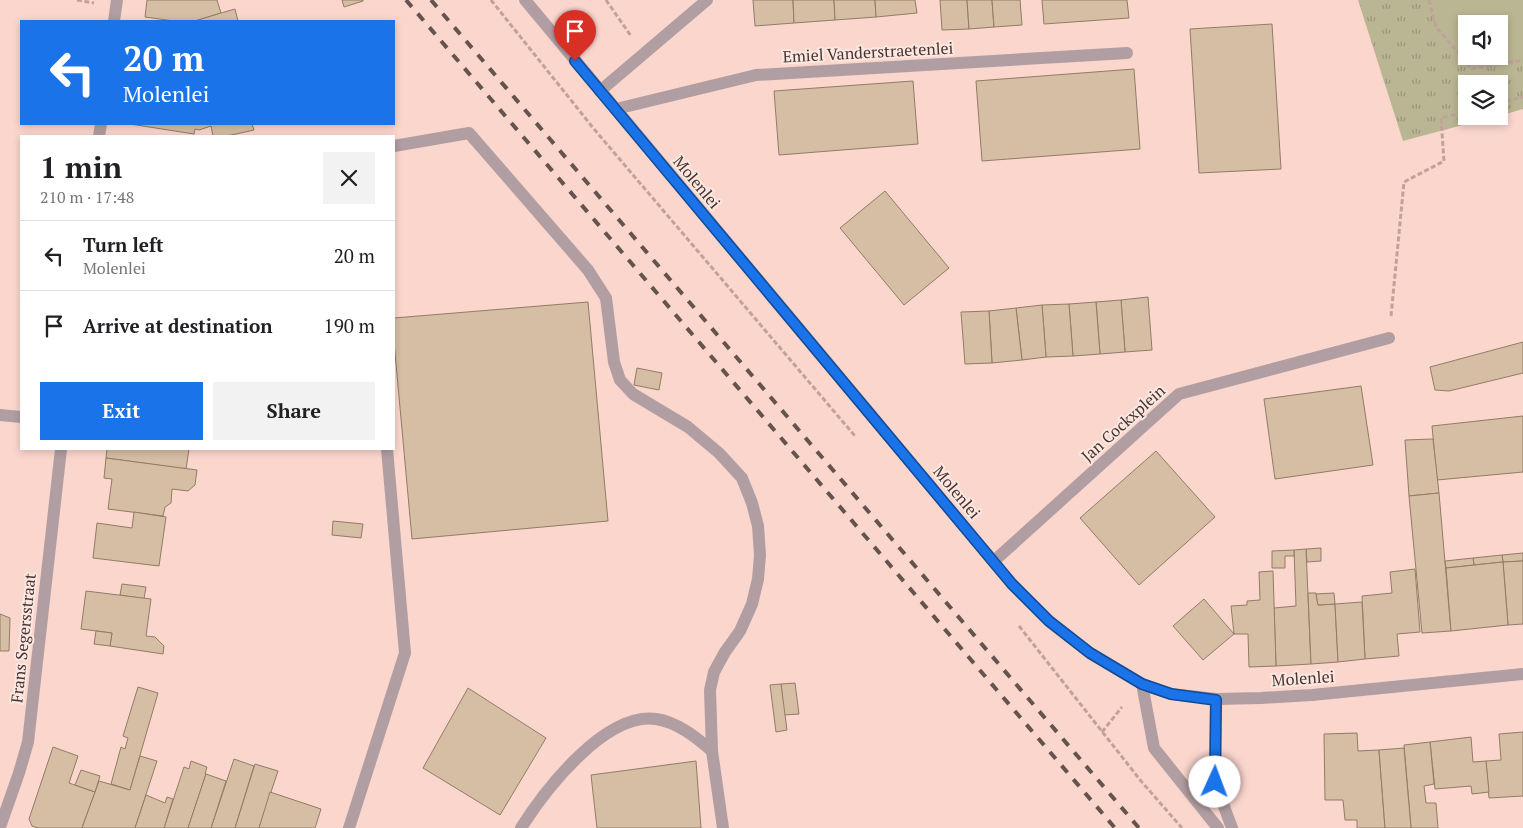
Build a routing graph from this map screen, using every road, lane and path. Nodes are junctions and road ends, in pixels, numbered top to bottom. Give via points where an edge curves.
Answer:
1 (117, 0) edge
2 (491, 0) edge
3 (525, 0) edge
4 (606, 0) edge
5 (707, 0) edge
6 (1429, 0) edge
7 (114, 20) edge
8 (1127, 53) dead end
9 (644, 54) junction
10 (1523, 60) edge
11 (600, 91) junction
12 (1523, 96) edge
13 (1508, 100) edge
14 (616, 110) junction
15 (1458, 114) edge
16 (395, 146) edge
17 (1389, 338) joint
18 (0, 415) edge
19 (20, 418) edge
20 (858, 439) dead end
21 (60, 450) edge
22 (387, 450) edge
23 (994, 561) junction
24 (1013, 620) dead end
25 (1523, 674) edge
26 (1142, 684) junction
27 (1216, 700) junction
28 (712, 751) junction
29 (0, 827) edge
30 (349, 828) edge
31 (521, 828) edge
32 (723, 828) edge
33 (1182, 828) edge
34 (1218, 828) edge
35 (1232, 828) edge

1 - 7 street
2 - 20 path via 600,137
3 - 11 street, Molenlei
4 - 9 path
5 - 9 street
6 - 10 path via 1436,27 1472,69
8 - 14 street, Emiel Vanderstraetenlei via 756,75
9 - 11 street
11 - 14 street, Molenlei
12 - 13 path
14 - 23 street, Molenlei
15 - 17 path via 1441,118 1444,161 1404,182
16 - 28 street via 470,133 588,270 606,298 614,362 620,380 633,394 688,427 720,453 742,478 758,526 758,579 752,604 740,631 714,672 710,690
17 - 23 street, Jan Cockxplein via 1179,394
18 - 19 street
21 - 29 street, Frans Segersstraat via 28,742
22 - 30 street via 405,653
23 - 26 street, Molenlei via 1049,621 1090,653
24 - 33 path
25 - 27 street, Molenlei via 1312,695
26 - 27 street, Molenlei via 1171,694
26 - 34 street via 1154,748
27 - 35 street via 1215,782
28 - 31 street via 679,727 656,719 632,721 610,732 564,770
28 - 32 street

